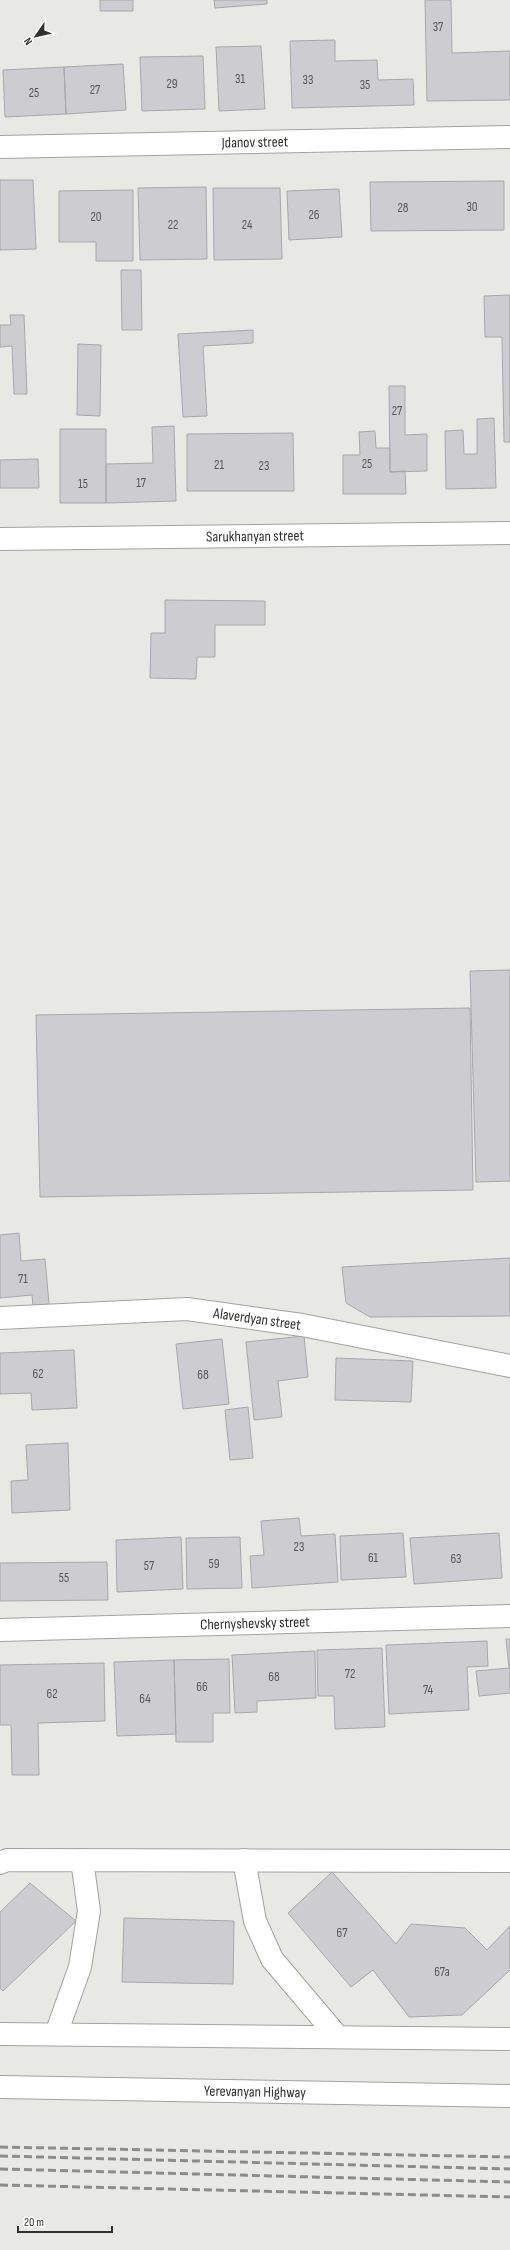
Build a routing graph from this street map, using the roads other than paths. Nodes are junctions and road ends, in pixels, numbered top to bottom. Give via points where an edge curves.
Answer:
1 (510, 137) edge
2 (0, 147) edge
3 (510, 533) edge
4 (0, 539) edge
5 (0, 1318) edge
6 (510, 1366) edge
7 (510, 1616) edge
8 (0, 1630) edge
9 (82, 1860) junction
10 (244, 1860) junction
11 (510, 1861) edge
12 (0, 1863) edge
13 (0, 2034) edge
14 (56, 2034) junction
15 (338, 2037) junction
16 (510, 2039) edge
17 (0, 2087) edge
18 (510, 2096) edge

1 - 2 main road, Jdanov street
3 - 4 main road, Sarukhanyan street
5 - 6 main road, Alaverdyan street via 187,1309 302,1326
7 - 8 main road, Chernyshevsky street
9 - 10 main road
9 - 12 main road via 7,1860
9 - 14 main road via 89,1911 84,1946 80,1967
10 - 11 main road
10 - 15 main road via 255,1922 272,1959
13 - 14 main road
14 - 15 main road
15 - 16 main road
17 - 18 main road, Yerevanyan Highway

